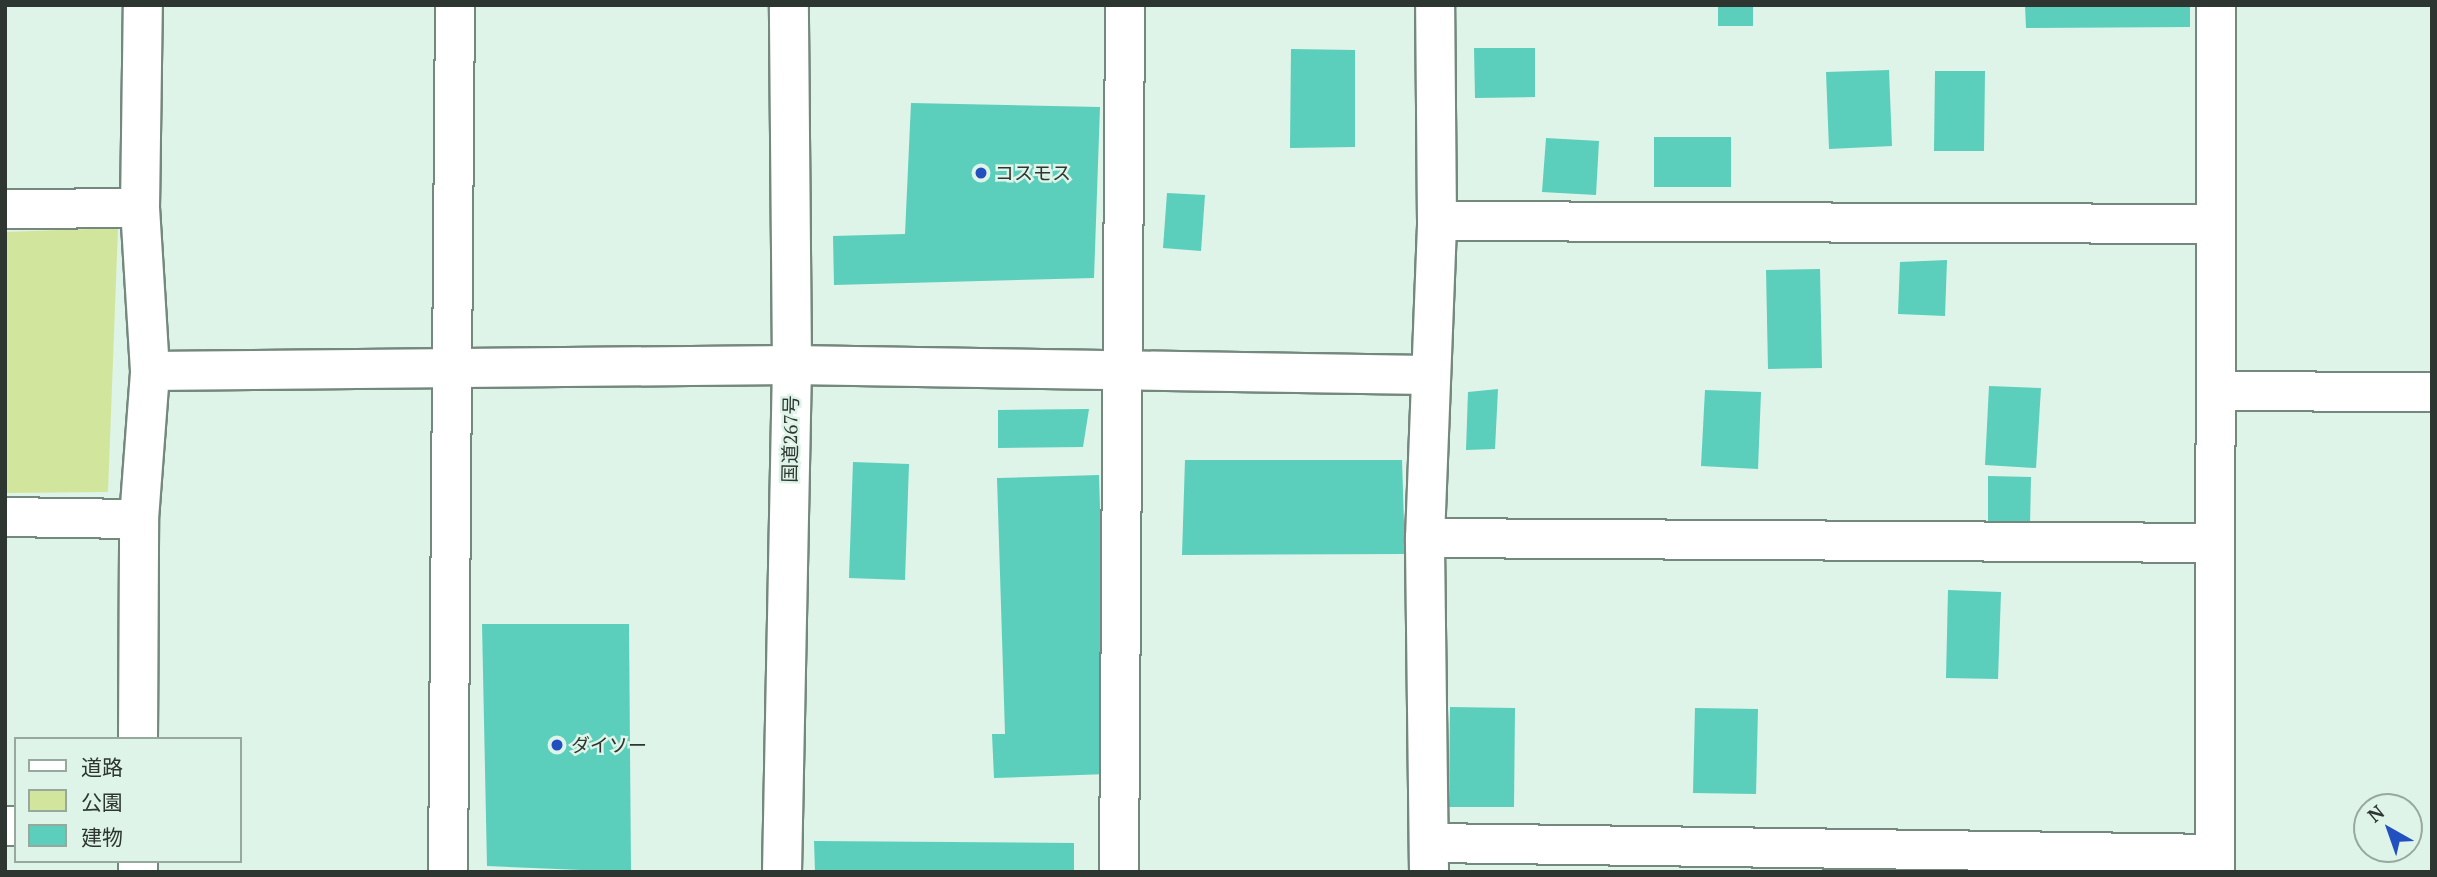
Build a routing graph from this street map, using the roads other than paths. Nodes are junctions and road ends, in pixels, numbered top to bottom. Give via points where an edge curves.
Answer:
1 (143, 5) edge
2 (456, 5) edge
3 (789, 5) edge
4 (1125, 5) edge
5 (1435, 5) edge
6 (2216, 5) edge
7 (140, 208) junction
8 (5, 209) edge
9 (1437, 221) junction
10 (2213, 224) junction
11 (792, 365) junction
12 (454, 367) junction
13 (1120, 369) junction
14 (150, 371) junction
15 (1428, 375) junction
16 (2218, 391) junction
17 (2432, 392) edge
18 (5, 517) edge
19 (139, 519) junction
20 (1425, 538) junction
21 (2211, 543) junction
22 (138, 737) edge
23 (1429, 857) edge
24 (2215, 863) edge
25 (448, 872) edge
26 (782, 872) edge
27 (1119, 872) edge

1 - 7 main road
2 - 12 main road
3 - 11 main road, 国道267号
4 - 13 main road
5 - 9 main road
6 - 10 main road
7 - 8 main road
7 - 14 main road
9 - 10 main road
9 - 15 main road
10 - 16 main road
11 - 12 main road
11 - 13 main road
11 - 26 main road, 国道267号
12 - 14 main road
12 - 25 main road
13 - 15 main road
13 - 27 main road
14 - 19 main road
15 - 20 main road
16 - 17 main road
16 - 21 main road
18 - 19 main road
19 - 22 main road
20 - 21 main road
20 - 23 main road
21 - 24 main road
23 - 24 main road

